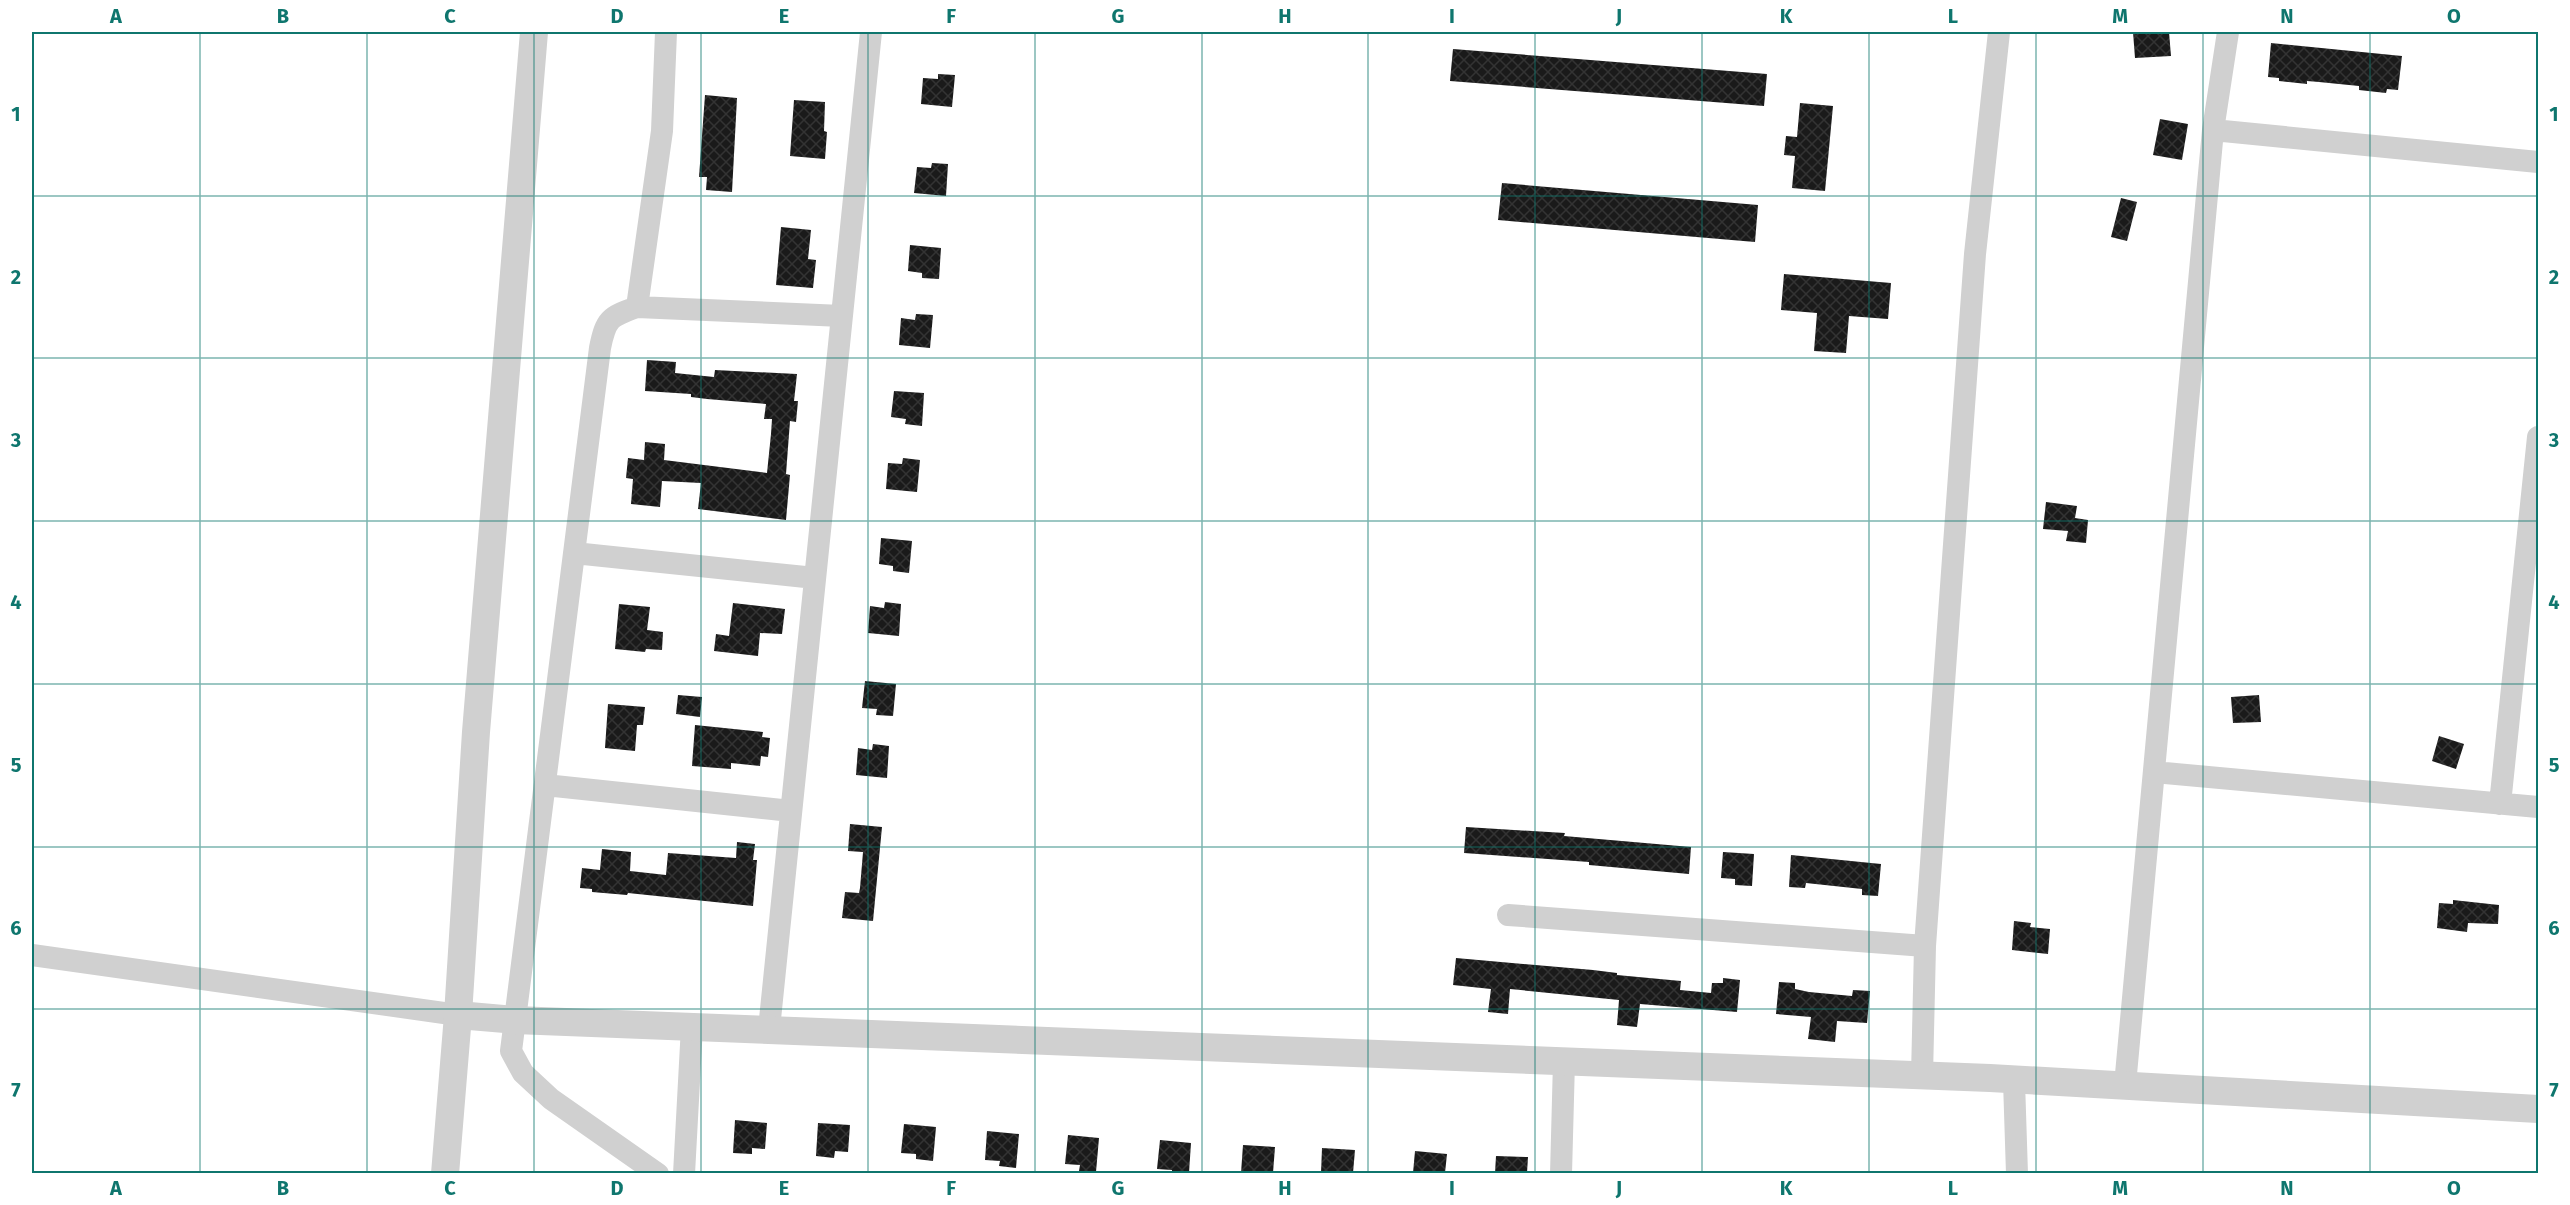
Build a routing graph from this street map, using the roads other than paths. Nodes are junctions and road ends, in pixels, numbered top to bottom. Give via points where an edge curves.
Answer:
1 (534, 32) edge
2 (666, 32) edge
3 (871, 32) edge
4 (1999, 32) edge
5 (2228, 32) edge
6 (2213, 130) junction
7 (2538, 162) edge
8 (637, 307) junction
9 (842, 316) junction
10 (2538, 437) edge
11 (574, 553) junction
12 (815, 578) junction
13 (2154, 772) junction
14 (544, 785) junction
15 (2500, 804) junction
16 (2538, 807) edge
17 (791, 811) junction
18 (1508, 915) dead end
19 (1925, 946) junction
20 (32, 955) edge
21 (459, 1015) junction
22 (515, 1020) junction
23 (692, 1026) junction
24 (769, 1029) junction
25 (1564, 1061) junction
26 (1922, 1076) junction
27 (2014, 1081) junction
28 (2125, 1085) junction
29 (2538, 1109) edge
30 (445, 1173) edge
31 (658, 1173) edge
32 (684, 1173) edge
33 (1561, 1173) edge
34 (2017, 1173) edge

1 - 21 street via 477,720
2 - 8 street via 662,131
3 - 9 street
4 - 19 street via 1975,254
5 - 6 street
6 - 7 street
6 - 13 street
8 - 9 street
8 - 11 street via 614,315 603,333
9 - 12 street
10 - 15 street
11 - 12 street
11 - 14 street
12 - 17 street
13 - 15 street
13 - 28 street
14 - 17 street
14 - 22 street
15 - 16 street
17 - 24 street
18 - 19 street
19 - 26 street
20 - 21 street
21 - 22 street
21 - 30 street
22 - 23 street
22 - 31 street via 511,1051 523,1073 551,1099
23 - 24 street
23 - 32 street
24 - 25 street
25 - 26 street
25 - 33 street
26 - 27 street
27 - 28 street
27 - 34 street
28 - 29 street

